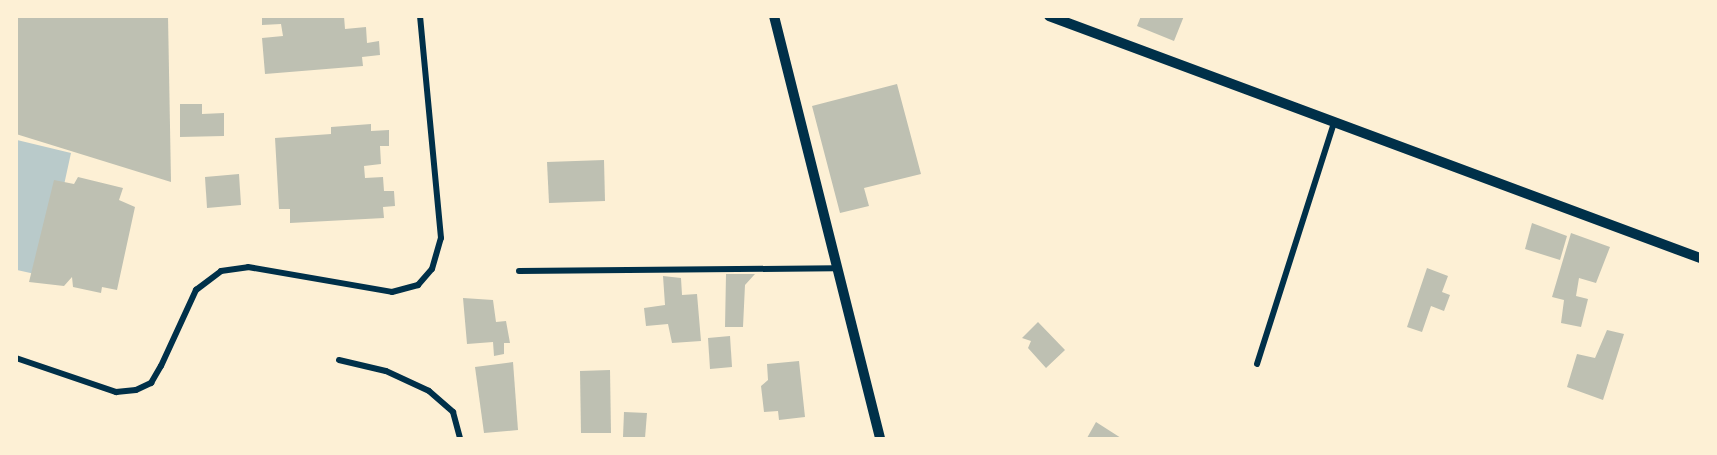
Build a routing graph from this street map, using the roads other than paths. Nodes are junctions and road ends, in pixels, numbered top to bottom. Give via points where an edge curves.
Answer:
1 (420, 16) edge
2 (774, 16) edge
3 (1048, 16) edge
4 (1333, 126) junction
5 (1701, 258) edge
6 (835, 268) junction
7 (519, 271) dead end
8 (16, 358) edge
9 (339, 360) dead end
10 (1257, 364) dead end
11 (460, 438) edge
12 (880, 438) edge

1 - 8 street via 441,238 432,269 418,285 392,292 248,267 221,271 196,290 161,366 151,382 136,390 116,392
2 - 6 street
3 - 4 street
4 - 5 street
4 - 10 street
6 - 7 street
6 - 12 street
9 - 11 street via 386,371 429,390 453,412

